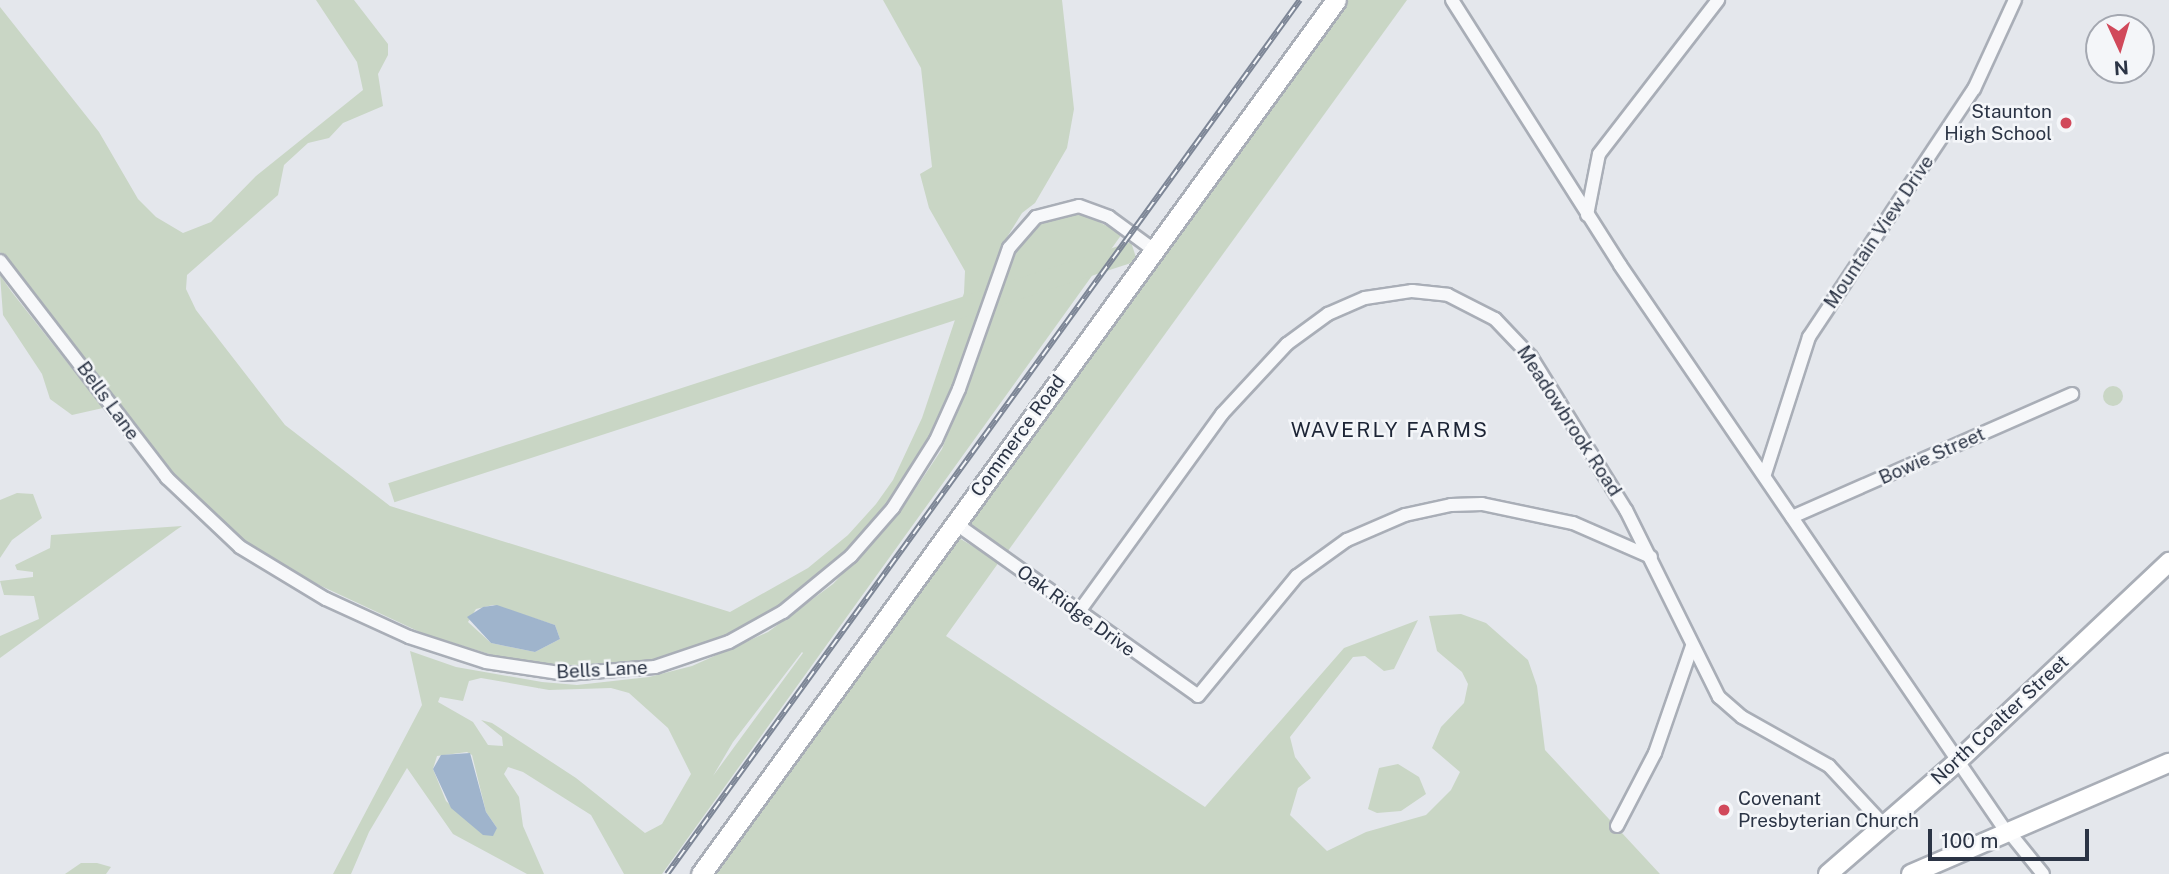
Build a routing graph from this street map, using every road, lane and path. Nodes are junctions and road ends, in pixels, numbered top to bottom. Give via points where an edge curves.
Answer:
1 (1336, 0) edge
2 (1452, 0) edge
3 (1718, 0) edge
4 (2015, 0) edge
5 (1587, 215) junction
6 (1154, 250) junction
7 (0, 261) edge
8 (2072, 394) dead end
9 (1765, 474) junction
10 (1792, 517) junction
11 (955, 523) junction
12 (1651, 557) junction
13 (2169, 562) edge
14 (1078, 613) junction
15 (1692, 646) junction
16 (1959, 760) junction
17 (2169, 763) edge
18 (1617, 826) dead end
19 (1885, 826) junction
20 (2008, 832) junction
21 (701, 874) edge
22 (1828, 874) edge
23 (1911, 874) edge
24 (2043, 874) edge

1 - 6 main road, Commerce Road
2 - 5 street
3 - 5 street via 1599,155
4 - 9 street, Mountain View Drive via 1971,95 1806,344
5 - 9 street
6 - 7 street, Bells Lane via 1109,218 1079,206 1036,217 1009,248 964,377 936,440 893,508 851,556 783,612 729,642 655,667 566,674 486,662 409,637 326,599 240,547 167,478
6 - 11 main road, Commerce Road
8 - 10 street, Bowie Street
9 - 10 street
10 - 16 street
11 - 14 street, Oak Ridge Drive
11 - 21 main road, Commerce Road
12 - 14 street, Oak Ridge Drive via 1573,523 1482,504 1405,515 1347,540 1297,576 1258,617 1198,696
12 - 14 street, Meadowbrook Road via 1516,338 1488,314 1452,296 1392,292 1332,312 1264,366 1222,414
12 - 15 street, Meadowbrook Road
13 - 16 street, North Coalter Street
15 - 18 street via 1655,753
15 - 19 street, Meadowbrook Road via 1723,702 1829,766
16 - 19 street, North Coalter Street
16 - 20 street
17 - 20 street
19 - 22 street, North Coalter Street
20 - 23 street
20 - 24 street

